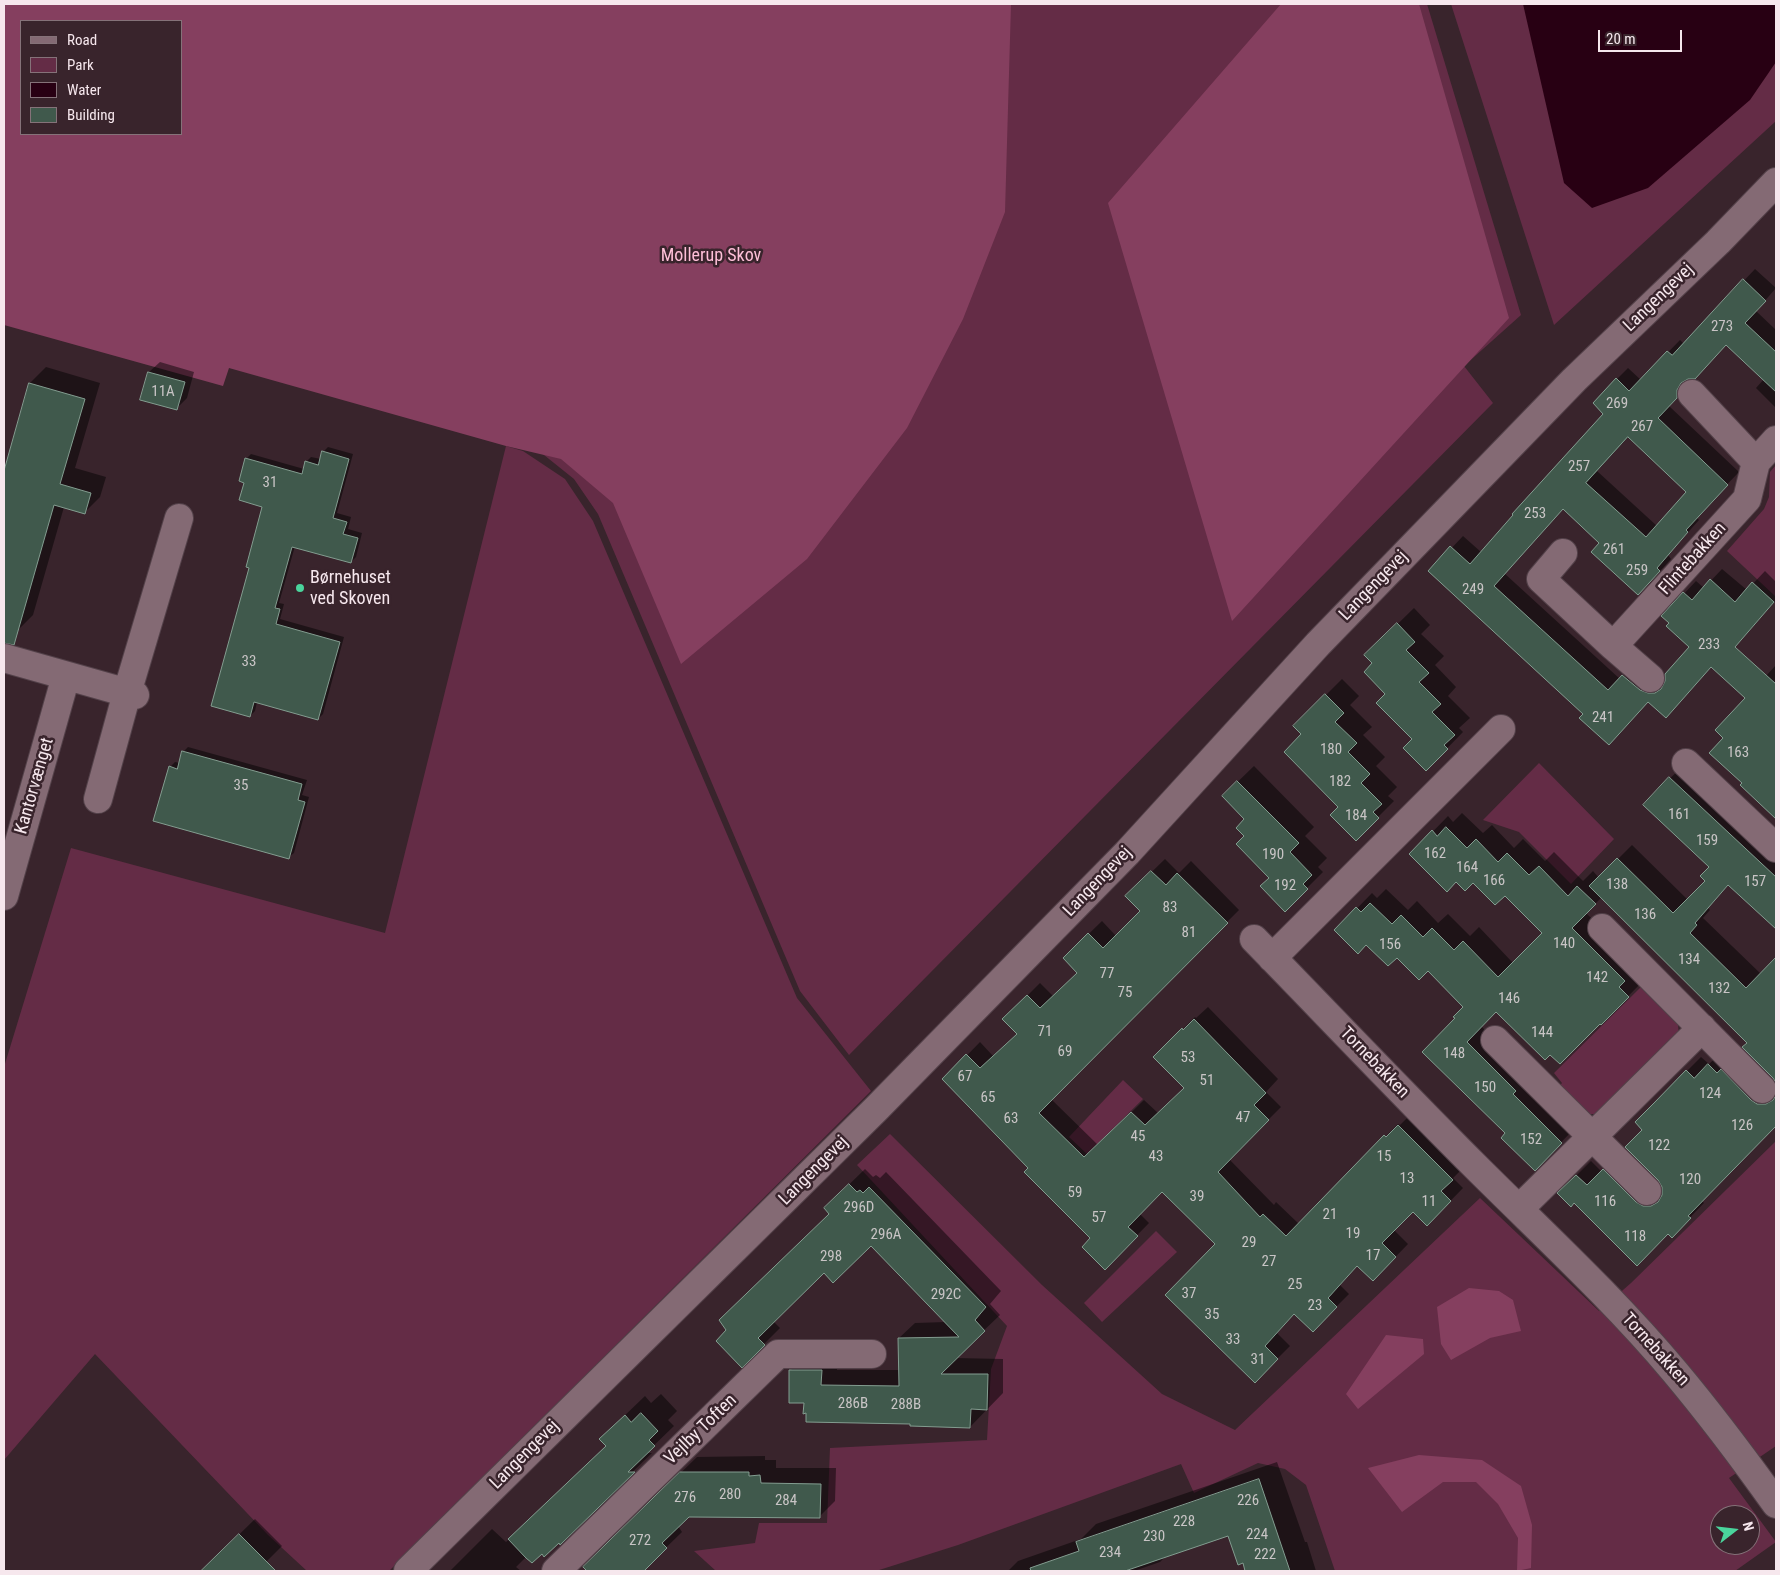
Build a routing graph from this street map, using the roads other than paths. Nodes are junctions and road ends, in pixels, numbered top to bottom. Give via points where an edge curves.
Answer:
1 (1776, 182) edge
2 (1692, 394) dead end
3 (1776, 440) edge
4 (1756, 462) junction
5 (179, 518) dead end
6 (1564, 552) dead end
7 (1613, 646) junction
8 (4, 658) edge
9 (66, 676) junction
10 (1650, 678) dead end
11 (131, 694) junction
12 (1501, 729) dead end
13 (1686, 763) dead end
14 (98, 799) dead end
15 (1776, 848) edge
16 (4, 896) edge
17 (1602, 928) dead end
18 (1702, 1028) junction
19 (1495, 1040) dead end
20 (1762, 1088) dead end
21 (1592, 1137) junction
22 (1647, 1191) dead end
23 (1520, 1208) junction
24 (872, 1354) dead end
25 (1776, 1504) edge
26 (408, 1571) edge
27 (556, 1571) edge

1 - 26 street, Langengevej via 1574,380 1318,644 1127,853 883,1102
2 - 4 street
3 - 4 street, Flintebakken
4 - 7 street, Flintebakken via 1747,499
5 - 11 street
6 - 7 street via 1541,579
7 - 10 street
8 - 9 street
9 - 11 street
9 - 16 street, Kantorvænget
11 - 14 street
12 - 23 street, Tornebakken via 1263,949
13 - 15 street
17 - 18 street
18 - 20 street
18 - 21 street
19 - 21 street
21 - 22 street
21 - 23 street
23 - 25 street, Tornebakken via 1674,1371 1731,1440
24 - 27 street, Vejlby Toften via 778,1354

